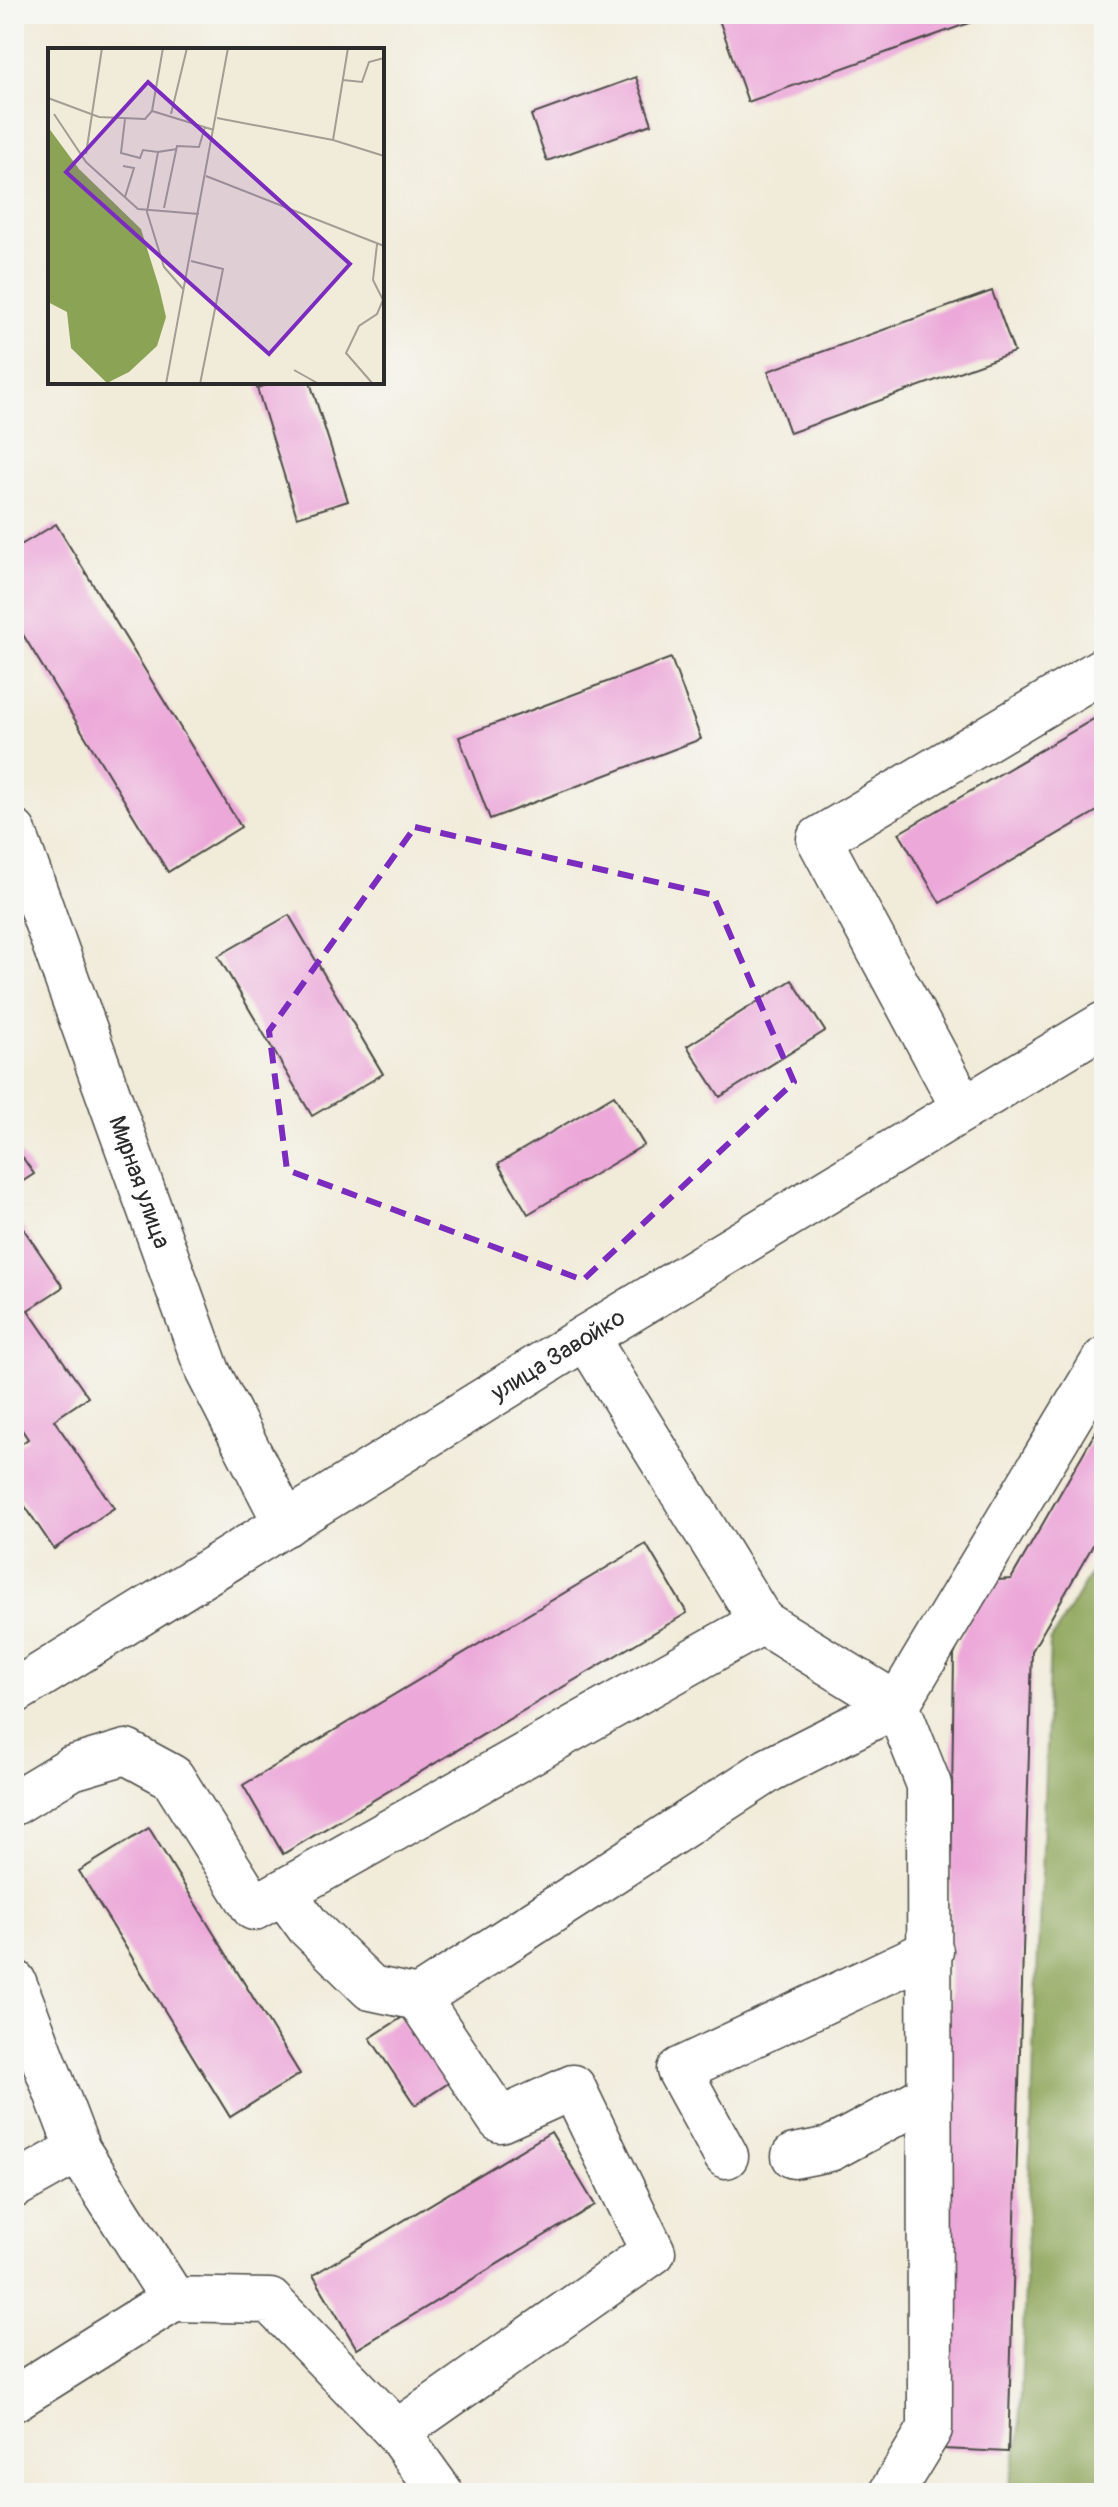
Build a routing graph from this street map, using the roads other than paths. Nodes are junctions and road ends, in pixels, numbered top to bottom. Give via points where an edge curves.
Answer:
1 (1104, 669) edge
2 (14, 832) edge
3 (1104, 1024) edge
4 (963, 1107) junction
5 (586, 1337) junction
6 (1104, 1360) edge
7 (286, 1524) junction
8 (762, 1622) junction
9 (14, 1692) edge
10 (897, 1705) junction
11 (14, 1803) edge
12 (283, 1892) junction
13 (931, 1951) junction
14 (14, 1982) edge
15 (418, 1998) junction
16 (930, 2095) junction
17 (78, 2150) junction
18 (726, 2156) dead end
19 (794, 2156) dead end
20 (14, 2186) edge
21 (173, 2299) junction
22 (14, 2399) edge
23 (930, 2429) junction
24 (397, 2432) junction
25 (441, 2493) edge
26 (864, 2493) edge
27 (891, 2493) edge

1 - 4 main road via 819,839
2 - 7 main road, Мирная улица via 208,1372
3 - 4 main road, улица Завойко
4 - 5 main road, улица Завойко
5 - 7 main road, улица Завойко
5 - 8 main road
6 - 10 main road
7 - 9 main road, улица Завойко
8 - 10 main road
8 - 12 main road
10 - 13 main road via 929,1785
10 - 15 main road via 769,1770
11 - 12 main road via 72,1768 126,1752 172,1777 254,1908
12 - 15 main road via 308,1926 371,1988
13 - 16 main road
13 - 18 main road via 679,2070
14 - 17 main road
15 - 24 main road via 500,2120 573,2087 653,2252
16 - 19 main road via 830,2149
16 - 23 main road
17 - 20 main road
17 - 21 main road
21 - 22 main road
21 - 24 main road via 270,2301
23 - 26 main road
23 - 27 main road
24 - 25 main road

